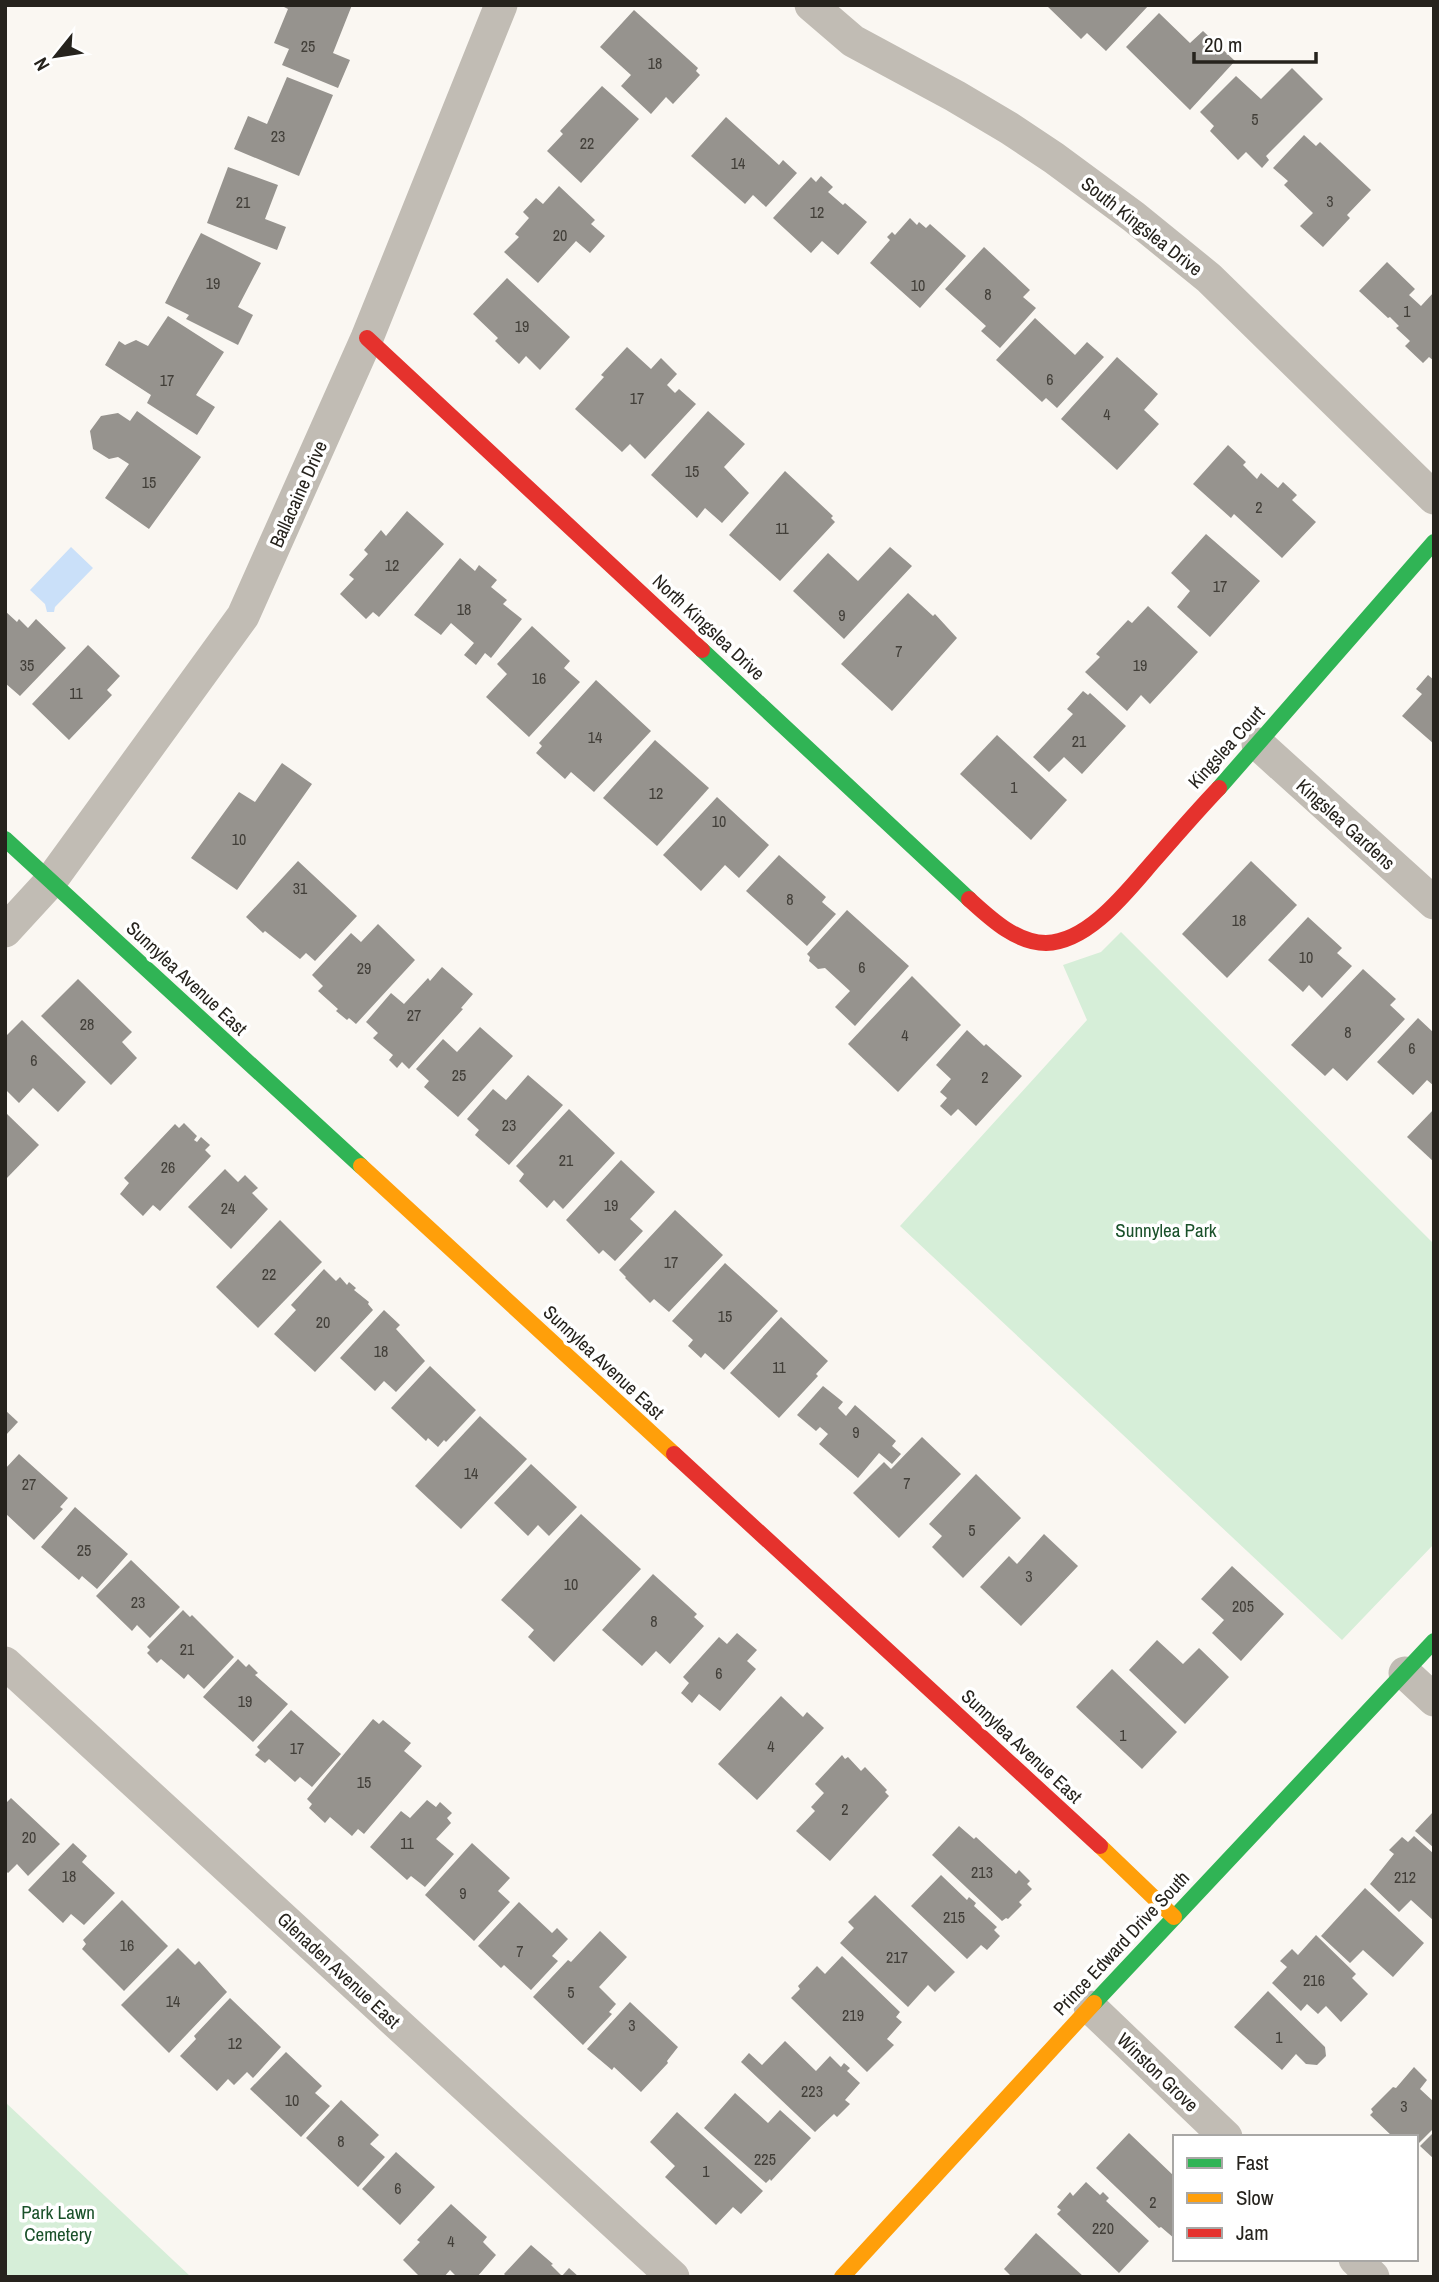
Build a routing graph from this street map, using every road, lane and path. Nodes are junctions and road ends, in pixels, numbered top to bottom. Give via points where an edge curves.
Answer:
1 (501, 5) edge
2 (810, 5) edge
3 (367, 338) junction
4 (1434, 498) edge
5 (1434, 542) edge
6 (1258, 744) junction
7 (5, 839) edge
8 (50, 881) junction
9 (1434, 903) edge
10 (5, 931) edge
11 (1027, 941) joint
12 (1434, 1641) edge
13 (5, 1663) edge
14 (1405, 1673) junction
15 (1434, 1700) edge
16 (1174, 1917) junction
17 (1090, 2007) junction
18 (1224, 2135) edge
19 (1357, 2261) edge
20 (673, 2277) edge
21 (842, 2277) edge
22 (1373, 2277) edge

1 - 3 street, Ballacaine Drive
2 - 4 street, South Kingslea Drive via 853,41 1009,128 1134,216 1209,278
3 - 8 street, Ballacaine Drive via 243,617
3 - 11 street, North Kingslea Drive via 981,910
5 - 6 street, Kingslea Court
6 - 9 street, Kingslea Gardens
6 - 11 street, Kingslea Court via 1093,924 1060,941
7 - 8 street, Sunnylea Avenue East
8 - 10 street, Ballacaine Drive
8 - 16 street, Sunnylea Avenue East
12 - 14 street, Prince Edward Drive South
13 - 20 street, Glenaden Avenue East
14 - 15 street
14 - 16 street, Prince Edward Drive South
16 - 17 street, Prince Edward Drive South
17 - 18 street, Winston Grove
17 - 21 street, Prince Edward Drive South
19 - 22 street

